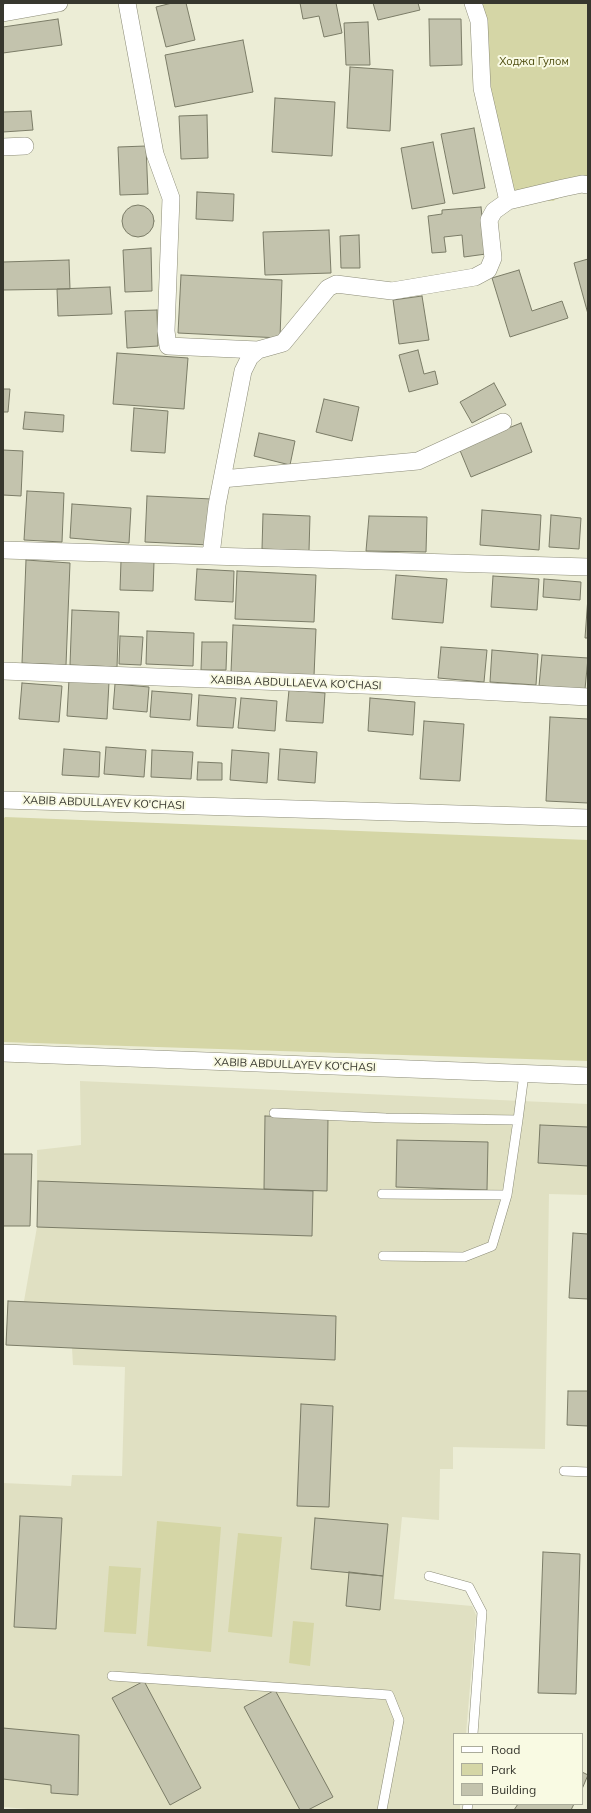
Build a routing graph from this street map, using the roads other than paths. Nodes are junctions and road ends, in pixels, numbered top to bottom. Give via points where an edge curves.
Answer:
1 (59, 3) edge
2 (127, 3) edge
3 (474, 3) edge
4 (3, 13) edge
5 (25, 146) dead end
6 (3, 147) edge
7 (588, 185) edge
8 (508, 201) junction
9 (258, 350) junction
10 (503, 422) dead end
11 (222, 479) junction
12 (3, 550) edge
13 (211, 555) junction
14 (588, 567) edge
15 (3, 671) edge
16 (588, 697) edge
17 (3, 800) edge
18 (588, 818) edge
19 (3, 1053) edge
20 (524, 1074) junction
21 (588, 1076) edge
22 (274, 1113) dead end
23 (518, 1120) junction
24 (382, 1194) dead end
25 (507, 1195) junction
26 (383, 1256) dead end
27 (564, 1471) dead end
28 (588, 1472) edge
29 (428, 1576) dead end
30 (112, 1676) dead end
31 (473, 1733) edge
32 (382, 1810) edge

1 - 4 street
2 - 9 street via 155,154 171,198 166,331 168,346
3 - 8 street via 479,21 482,88
5 - 6 street
7 - 8 street via 582,184
8 - 9 street via 494,211 489,220 493,258 488,270 475,277 392,291 336,284 328,288 283,343
9 - 11 street via 250,357 243,371
10 - 11 street via 418,461
11 - 13 street
12 - 13 street
13 - 14 street
15 - 16 street, XABIBA ABDULLAEVA KO'CHASI
17 - 18 street, XABIB ABDULLAYEV KO'CHASI
19 - 20 street, XABIB ABDULLAYEV KO'CHASI
20 - 21 street, XABIB ABDULLAYEV KO'CHASI
20 - 23 lane
22 - 23 lane
23 - 25 lane
24 - 25 lane
25 - 26 lane via 492,1246 464,1257
27 - 28 lane
29 - 31 lane via 469,1587 482,1612
30 - 32 lane via 389,1695 399,1720

